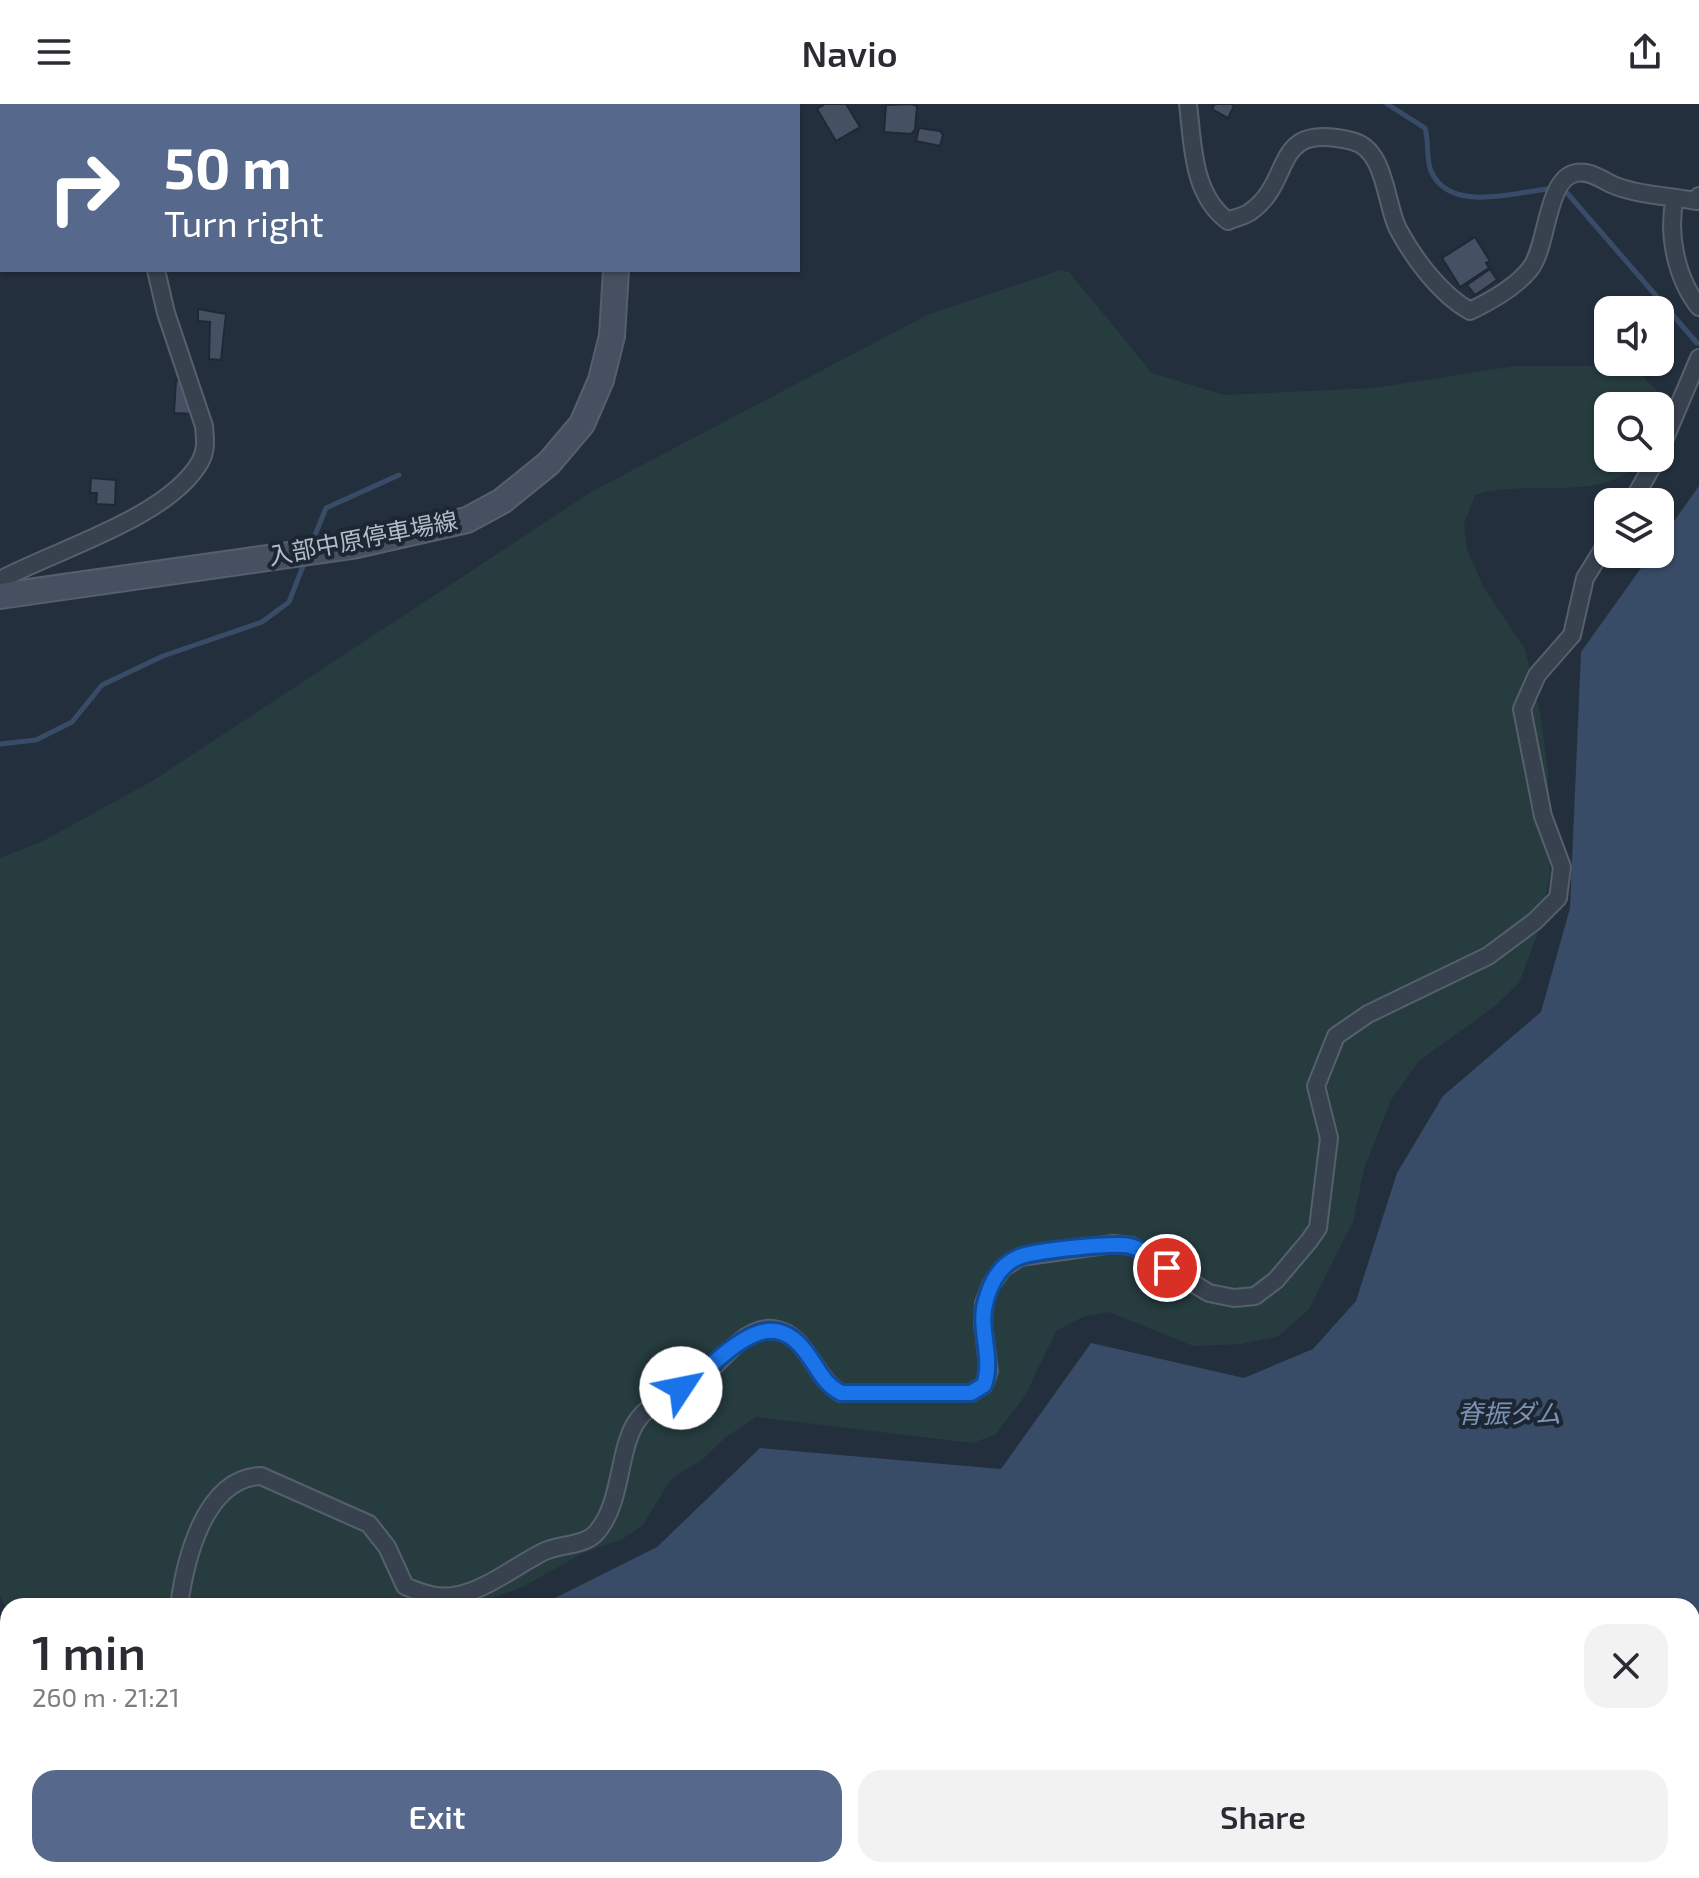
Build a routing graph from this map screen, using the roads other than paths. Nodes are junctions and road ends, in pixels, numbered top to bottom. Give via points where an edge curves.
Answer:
1 (1188, 104) edge
2 (1675, 198) junction
3 (1698, 200) edge
4 (156, 272) edge
5 (616, 272) edge
6 (1699, 307) edge
7 (1699, 358) edge
8 (1674, 417) edge
9 (1594, 564) edge
10 (0, 580) edge
11 (0, 596) edge
12 (181, 1598) edge

1 - 2 street via 1197,175 1212,209 1228,221 1251,212 1293,150 1309,137 1358,142 1376,160 1398,229 1450,300 1470,311 1493,301 1530,270 1544,246 1552,201 1564,179 1577,172
2 - 3 street
2 - 6 street via 1670,220 1678,258 1686,290
4 - 10 street via 204,426 201,460 161,500 78,546
5 - 11 main road, 入部中原停車場線 via 612,336 582,424 549,463 502,501 467,520 352,546
7 - 8 street
9 - 12 street via 1585,578 1572,635 1537,675 1522,709 1543,816 1562,867 1558,898 1488,956 1368,1014 1336,1036 1316,1086 1329,1138 1318,1228 1276,1280 1255,1296 1209,1293 1132,1246 1020,1257 991,1285 983,1324 989,1371 984,1385 971,1393 841,1393 828,1386 805,1349 788,1334 759,1329 704,1375 641,1414 596,1533 579,1542 549,1549 461,1595 439,1597 405,1586 387,1547 369,1524 261,1476 244,1477 219,1497 192,1544

